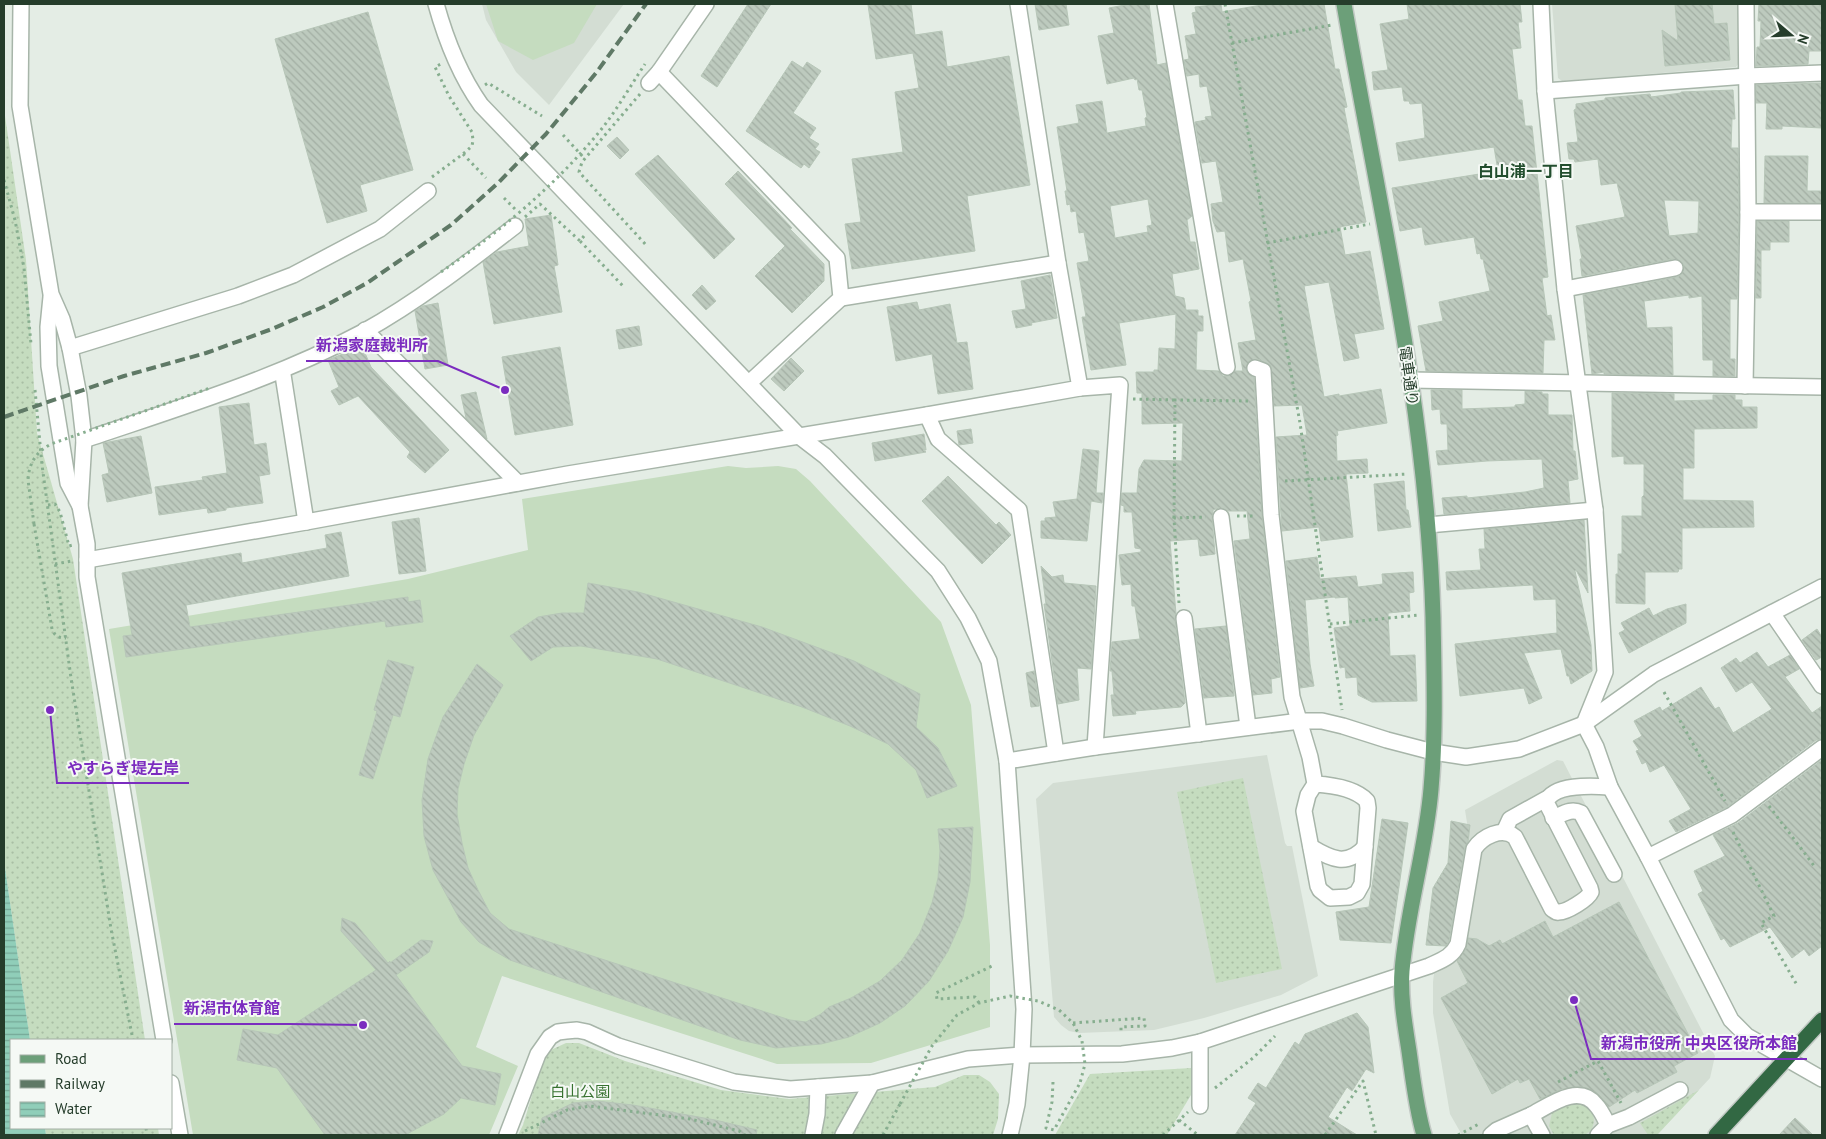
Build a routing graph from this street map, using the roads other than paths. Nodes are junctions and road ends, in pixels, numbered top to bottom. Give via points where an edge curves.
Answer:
1 (21, 4) edge
2 (436, 4) edge
3 (706, 4) edge
4 (1018, 4) edge
5 (1165, 4) edge
6 (1344, 4) edge
7 (1541, 4) edge
8 (1746, 4) edge
9 (659, 72) junction
10 (1822, 73) edge
11 (1748, 76) junction
12 (649, 83) road end
13 (1545, 91) junction
14 (428, 191) road end
15 (1748, 212) junction
16 (1822, 212) edge
17 (519, 222) road end
18 (1058, 263) junction
19 (1675, 268) dead end
20 (1565, 289) junction
21 (52, 294) junction
22 (841, 298) junction
23 (365, 330) junction
24 (70, 348) junction
25 (1227, 367) dead end
26 (1255, 368) dead end
27 (283, 375) dead end
28 (1410, 380) junction
29 (748, 383) junction
30 (1577, 383) junction
31 (1745, 386) junction
32 (1822, 387) edge
33 (1080, 388) junction
34 (927, 415) junction
35 (799, 436) junction
36 (84, 440) junction
37 (518, 483) junction
38 (80, 506) junction
39 (1595, 510) junction
40 (1221, 517) road end
41 (306, 522) junction
42 (1428, 525) junction
43 (87, 560) junction
44 (1822, 587) edge
45 (1772, 613) junction
46 (1184, 618) road end
47 (1822, 686) edge
48 (1300, 721) junction
49 (1584, 724) junction
50 (1248, 727) junction
51 (1199, 734) junction
52 (1095, 747) junction
53 (1822, 748) edge
54 (1433, 752) junction
55 (1056, 753) junction
56 (1007, 761) junction
57 (1315, 784) junction
58 (1610, 787) junction
59 (1546, 800) junction
60 (1553, 818) junction
61 (1504, 832) junction
62 (1365, 846) junction
63 (1310, 847) junction
64 (1648, 857) junction
65 (1614, 874) dead end
66 (1402, 974) junction
67 (1822, 1020) edge
68 (164, 1039) edge
69 (1200, 1042) junction
70 (1022, 1055) junction
71 (1785, 1058) junction
72 (1822, 1079) edge
73 (872, 1083) junction
74 (818, 1087) junction
75 (172, 1089) edge
76 (1680, 1090) dead end
77 (1200, 1104) road end
78 (1532, 1115) junction
79 (1603, 1130) edge
80 (180, 1135) edge
81 (507, 1135) edge
82 (813, 1135) edge
83 (843, 1135) edge
84 (1010, 1135) edge
85 (1424, 1135) edge
86 (1491, 1135) edge
87 (1542, 1135) edge
88 (1716, 1135) edge

1 - 21 street via 20,106
2 - 29 street via 454,59 481,105
3 - 9 street
4 - 18 street
5 - 25 street
6 - 28 main road, 電車通り
7 - 13 street
8 - 11 street
9 - 12 street
9 - 22 street via 837,258
10 - 11 street
11 - 13 street
11 - 15 street
13 - 20 street
14 - 24 street via 380,230 293,275 238,296
15 - 16 street
15 - 31 street
17 - 23 street via 438,284
18 - 22 street
18 - 33 street
19 - 20 street
20 - 30 street
21 - 24 street
21 - 38 street via 48,327 49,366 68,483
22 - 29 street
23 - 36 street via 311,357 223,393
23 - 37 street
24 - 36 street
26 - 48 street via 1263,372 1264,378 1271,515 1292,697
27 - 41 street
28 - 30 street
28 - 42 main road, 電車通り
29 - 35 street
30 - 31 street
30 - 39 street
31 - 32 street
33 - 34 street
33 - 52 street via 1120,385
34 - 35 street
34 - 55 street via 938,439 1020,510
35 - 37 street
35 - 56 street via 825,456 938,571 968,618 989,661
36 - 38 street
37 - 41 street
38 - 43 street
39 - 42 street
39 - 49 street via 1606,672
40 - 50 street
41 - 43 street
42 - 54 main road, 電車通り via 1433,614
43 - 68 street via 87,577
44 - 45 street
45 - 47 street
45 - 49 street via 1654,674
46 - 51 street
48 - 50 street
48 - 54 street via 1322,721
48 - 57 street
49 - 54 street via 1520,749 1498,754 1466,757
49 - 58 street
50 - 51 street
51 - 52 street
52 - 55 street
53 - 64 street via 1729,817
54 - 66 main road, 電車通り via 1431,792
55 - 56 street
56 - 70 street via 1024,1009
57 - 62 street via 1363,796 1368,808
57 - 63 street via 1304,811
58 - 59 street via 1566,789
58 - 64 street
59 - 60 street
59 - 61 street via 1510,818
60 - 61 street via 1591,892 1587,899 1562,912 1552,909 1515,837
60 - 65 street via 1570,810 1581,813
61 - 66 street via 1482,840 1474,849 1454,952 1430,966
62 - 63 street via 1358,854 1342,859
62 - 63 street via 1362,884 1358,893 1330,898 1318,886
64 - 71 street via 1730,1020 1747,1036
66 - 69 street
66 - 85 main road, 電車通り via 1412,1077
67 - 71 highway
69 - 70 street via 1122,1054
69 - 77 street
70 - 73 street via 968,1059
70 - 84 street
71 - 72 street
71 - 88 highway
73 - 74 street
73 - 83 street
74 - 81 street via 790,1089 734,1082 618,1046 587,1032 558,1032 550,1037 538,1054
74 - 82 street
75 - 80 street
76 - 79 street
78 - 79 street via 1570,1095 1582,1096 1598,1106
78 - 86 street
78 - 87 street

